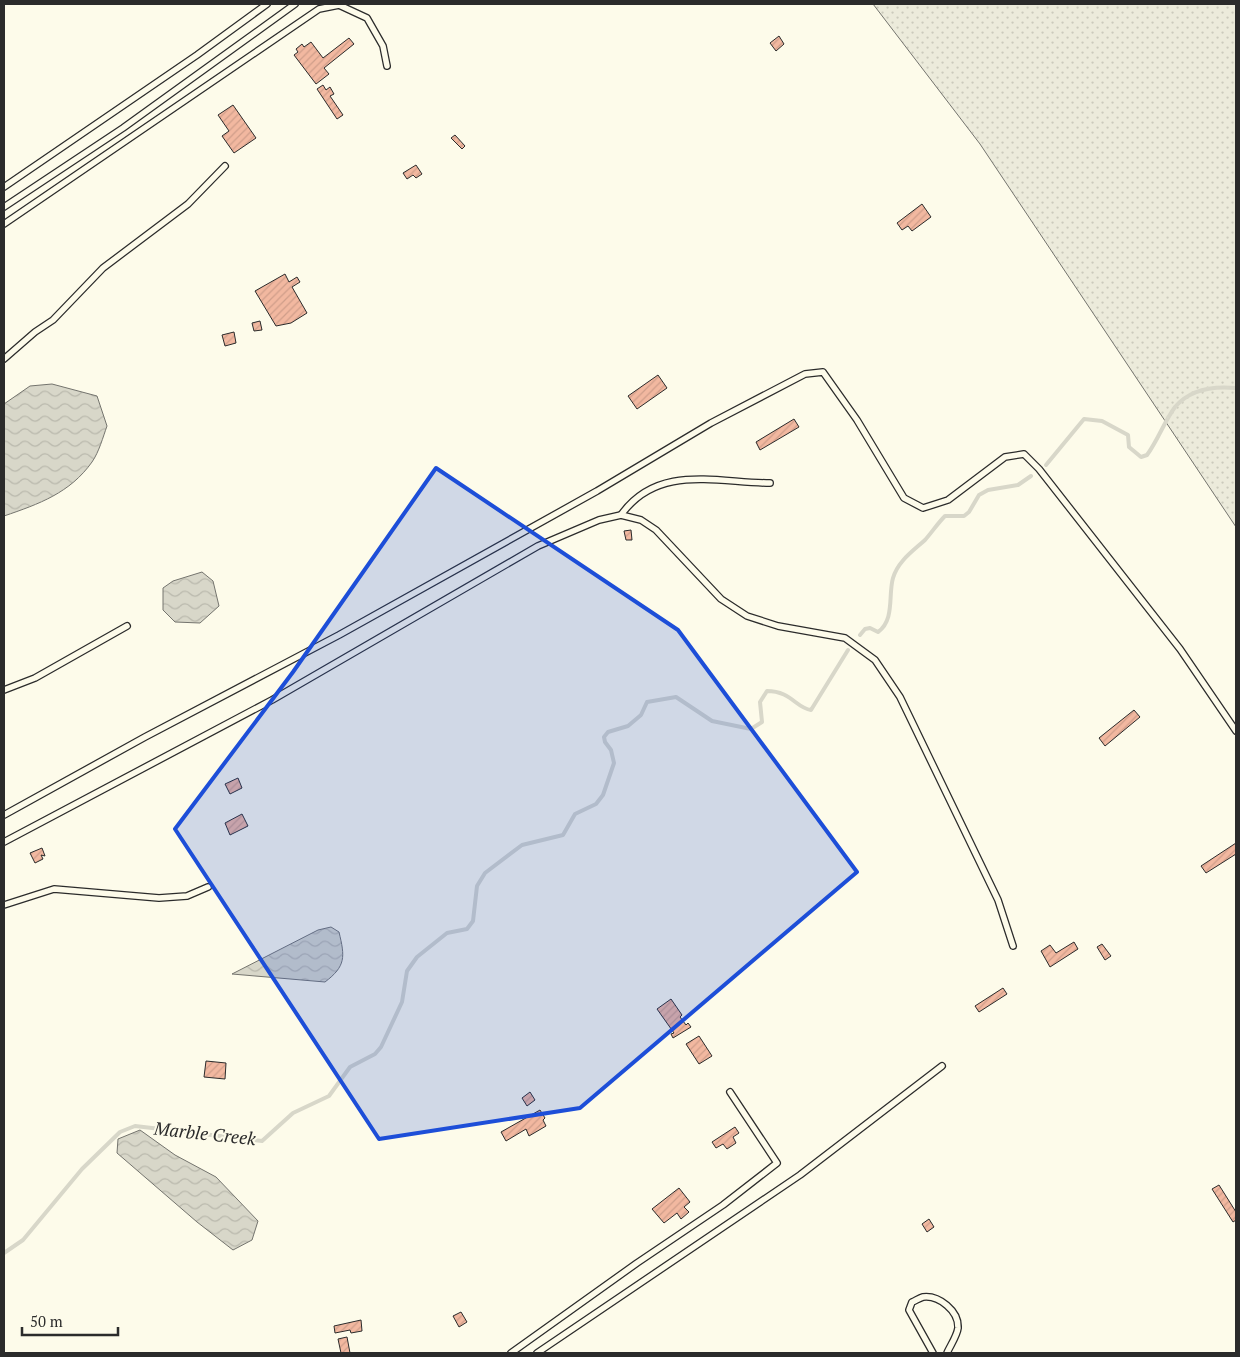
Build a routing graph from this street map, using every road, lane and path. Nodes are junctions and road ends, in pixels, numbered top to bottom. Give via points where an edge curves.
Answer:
1 (267, 4) edge
2 (295, 4) edge
3 (387, 66) dead end
4 (225, 166) dead end
5 (4, 187) edge
6 (4, 207) edge
7 (4, 224) edge
8 (4, 359) edge
9 (770, 483) dead end
10 (622, 514) junction
11 (127, 626) dead end
12 (4, 690) edge
13 (1236, 732) edge
14 (4, 815) edge
15 (4, 842) edge
16 (208, 887) dead end
17 (4, 905) edge
18 (1013, 946) dead end
19 (942, 1066) dead end
20 (730, 1092) dead end
21 (511, 1353) edge
22 (537, 1353) edge
23 (933, 1353) edge
24 (947, 1353) edge

1 - 5 lane
2 - 6 lane via 123,128
3 - 7 lane via 383,46 367,18 339,5 319,9
4 - 8 lane via 188,204 103,268 53,320
9 - 10 lane via 679,479 643,494 630,502
10 - 15 lane via 599,520 538,546 272,700
10 - 18 lane via 641,520 656,530 721,599 747,616 778,626 845,638 876,660 900,697 990,882
11 - 12 lane via 36,678
13 - 14 lane via 1180,649 1024,454 1005,457 948,500 923,508 904,498 857,420 823,372 805,374 711,423 597,491 339,635 153,732
16 - 17 lane via 187,896 159,898 54,889
19 - 22 lane via 800,1174
20 - 21 lane via 777,1163 723,1205
23 - 24 lane via 909,1310 912,1302 923,1297 936,1299 956,1316 958,1328

